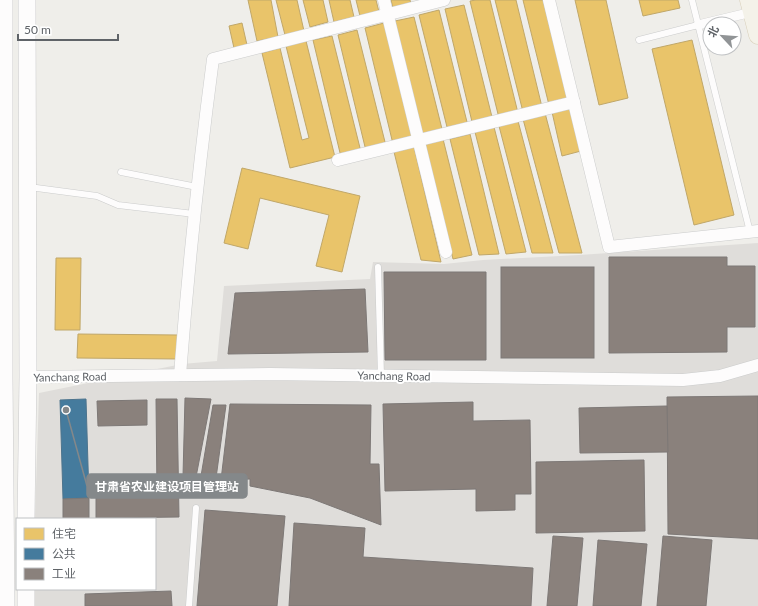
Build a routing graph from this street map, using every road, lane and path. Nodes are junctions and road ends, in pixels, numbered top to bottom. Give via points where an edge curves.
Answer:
1 (4, 0) edge
2 (27, 0) edge
3 (384, 0) edge
4 (444, 0) edge
5 (549, 0) edge
6 (692, 0) edge
7 (750, 6) edge
8 (388, 14) junction
9 (698, 25) junction
10 (758, 35) edge
11 (639, 40) dead end
12 (574, 102) junction
13 (418, 140) junction
14 (338, 160) dead end
15 (2, 161) edge
16 (121, 172) dead end
17 (27, 186) junction
18 (197, 187) junction
19 (194, 214) junction
20 (754, 232) edge
21 (446, 252) dead end
22 (378, 267) dead end
23 (758, 365) edge
24 (180, 375) junction
25 (381, 376) junction
26 (28, 377) junction
27 (2, 378) edge
28 (196, 508) dead end
29 (26, 518) edge
30 (26, 590) edge
31 (6, 606) edge
32 (26, 606) edge
33 (189, 606) edge

1 - 15 main road
2 - 17 main road, Yanchang Road
3 - 8 street
4 - 8 street
5 - 12 street
6 - 9 lane
7 - 9 street
7 - 10 main road
8 - 13 street
8 - 18 street via 213,59
9 - 11 lane
9 - 20 lane
12 - 13 street
12 - 20 street via 609,247
13 - 14 street
13 - 21 street
15 - 27 main road
16 - 18 lane
17 - 19 lane via 97,196 118,205
17 - 26 main road, Yanchang Road
18 - 19 street
19 - 24 street
22 - 25 lane
23 - 25 street, Yanchang Road via 720,376 683,380
24 - 25 street, Yanchang Road
24 - 26 street, Yanchang Road
26 - 29 main road, Yanchang Road
27 - 31 main road
28 - 33 lane
30 - 32 main road

